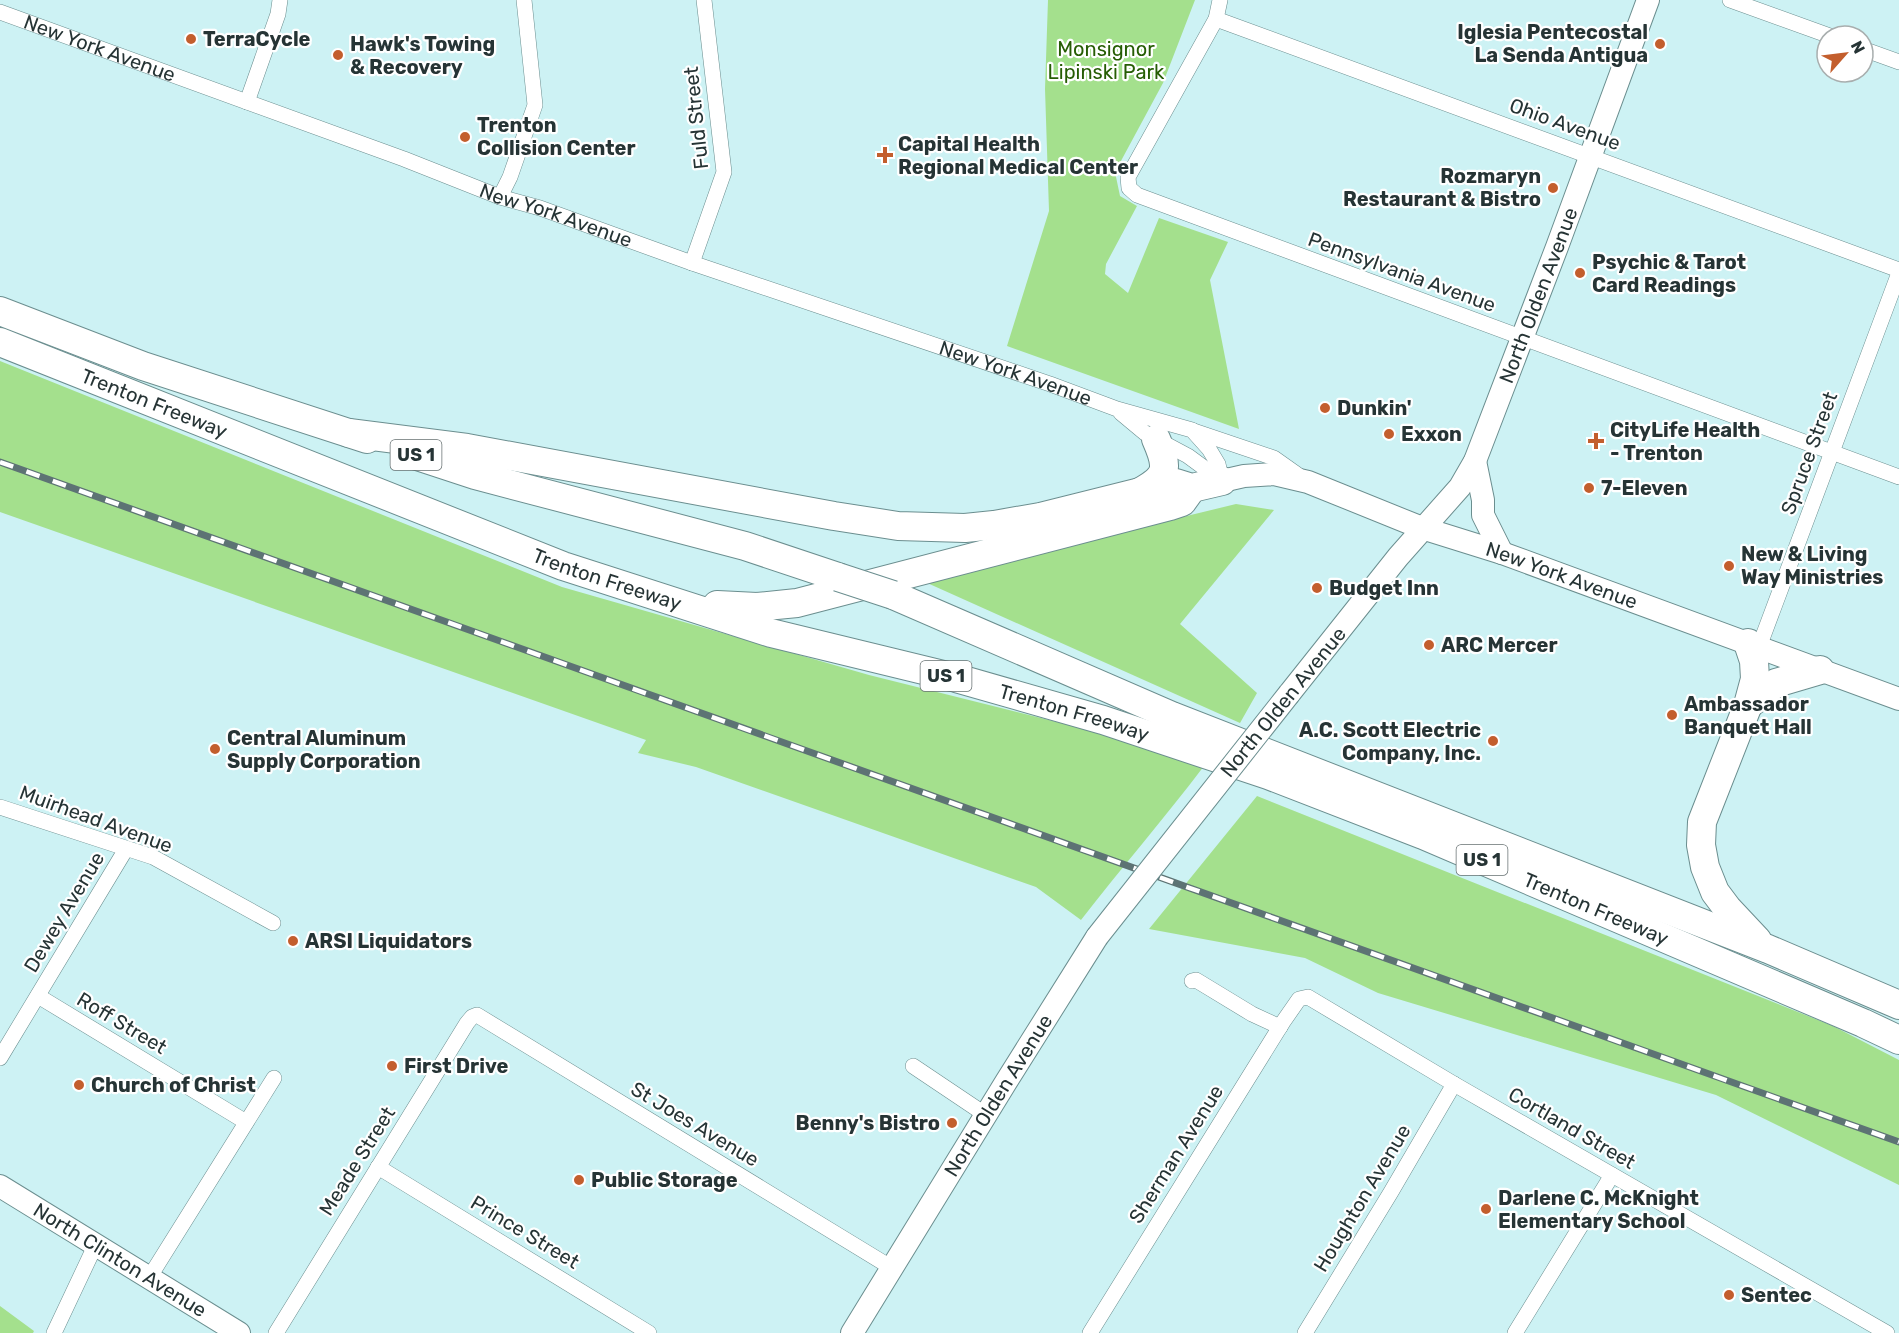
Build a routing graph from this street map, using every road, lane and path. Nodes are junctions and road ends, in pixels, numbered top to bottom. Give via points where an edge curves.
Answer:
1 (280, 0) edge
2 (524, 0) edge
3 (704, 0) edge
4 (1220, 0) edge
5 (1648, 0) edge
6 (1730, 0) edge
7 (0, 12) edge
8 (1216, 19) junction
9 (1815, 31) edge
10 (1875, 53) edge
11 (1899, 62) edge
12 (247, 102) junction
13 (1591, 156) junction
14 (500, 196) junction
15 (692, 263) junction
16 (1899, 272) edge
17 (0, 311) edge
18 (1521, 339) junction
19 (0, 342) edge
20 (1117, 409) junction
21 (1192, 430) junction
22 (349, 432) junction
23 (1156, 440) junction
24 (1832, 452) junction
25 (1475, 460) junction
26 (1899, 477) edge
27 (1222, 481) junction
28 (1308, 482) junction
29 (1192, 488) junction
30 (1140, 492) junction
31 (1422, 528) junction
32 (1502, 553) junction
33 (674, 603) junction
34 (1754, 645) junction
35 (1820, 670) junction
36 (1899, 699) edge
37 (1748, 705) junction
38 (0, 807) edge
39 (126, 849) junction
40 (273, 923) dead end
41 (1768, 949) junction
42 (1191, 981) dead end
43 (38, 996) junction
44 (1299, 999) joint
45 (1899, 1005) edge
46 (477, 1015) joint
47 (1280, 1027) junction
48 (1899, 1041) edge
49 (0, 1058) edge
50 (913, 1066) dead end
51 (274, 1078) dead end
52 (1454, 1084) junction
53 (986, 1115) junction
54 (246, 1122) junction
55 (378, 1167) junction
56 (1612, 1175) junction
57 (0, 1186) edge
58 (95, 1246) junction
59 (892, 1268) junction
60 (149, 1278) junction
61 (1521, 1331) edge
62 (54, 1333) edge
63 (239, 1333) edge
64 (276, 1333) edge
65 (649, 1333) edge
66 (852, 1333) edge
67 (1090, 1333) edge
68 (1305, 1333) edge
69 (1887, 1333) edge

1 - 12 street
2 - 14 street via 535,105
3 - 15 street, Fuld Street via 724,172
4 - 8 street
5 - 13 main road, North Olden Avenue
6 - 9 street
7 - 12 street, New York Avenue
8 - 13 street, Ohio Avenue
8 - 18 street, Pennsylvania Avenue via 1134,165 1128,177 1129,188 1158,204
10 - 11 street
12 - 14 street, New York Avenue
13 - 16 street, Ohio Avenue
13 - 18 main road, North Olden Avenue
14 - 15 street, New York Avenue
15 - 20 street, New York Avenue
16 - 24 street, Spruce Street
17 - 22 highway, Trenton Freeway / US 1 via 143,366
18 - 24 street, Pennsylvania Avenue
18 - 25 main road, North Olden Avenue
19 - 33 highway, Trenton Freeway / US 1 via 475,532
20 - 21 street, New York Avenue
20 - 23 street, New York Avenue
21 - 27 street via 1218,464
21 - 28 street, New York Avenue via 1274,458
22 - 30 highway via 467,448 898,526 991,526
22 - 41 highway, Trenton Freeway / US 1, bridge via 475,474 745,546 893,595 1172,716
23 - 27 street, New York Avenue via 1188,456
23 - 30 highway via 1164,461 1162,473 1159,481
24 - 26 street, Pennsylvania Avenue
24 - 34 street, Spruce Street
25 - 31 main road, North Olden Avenue via 1460,488
25 - 32 main road via 1483,515
27 - 28 main road, New York Avenue via 1274,474
27 - 29 highway
28 - 31 main road, New York Avenue
29 - 30 highway via 1176,483
29 - 33 highway via 1182,502 1170,506 818,598 757,607
31 - 32 main road, New York Avenue
31 - 53 main road, North Olden Avenue, bridge via 1097,937
32 - 34 main road, New York Avenue
33 - 48 highway, Trenton Freeway / US 1 via 771,633 956,678 1091,717 1268,775 1424,835
34 - 35 main road, New York Avenue
34 - 37 highway via 1755,679
35 - 36 main road, New York Avenue
35 - 37 highway via 1776,683
37 - 41 highway via 1710,798 1702,822 1701,845 1715,892 1751,936
38 - 39 street, Muirhead Avenue
39 - 40 street, Muirhead Avenue via 153,857
39 - 43 street, Dewey Avenue
41 - 45 highway, Trenton Freeway / US 1
42 - 47 street via 1196,980
43 - 49 street, Dewey Avenue
43 - 54 street, Roff Street
44 - 47 street, Sherman Avenue
44 - 52 street, Cortland Street via 1314,1000
46 - 55 street, Meade Street via 467,1023
46 - 59 street, St Joes Avenue
47 - 67 street, Sherman Avenue
50 - 53 street
51 - 54 street
52 - 56 street, Cortland Street
52 - 68 street, Houghton Avenue
53 - 59 main road, North Olden Avenue
54 - 60 street
55 - 64 street, Meade Street
55 - 65 street, Prince Street
56 - 61 street
56 - 69 street, Cortland Street
57 - 58 main road, North Clinton Avenue
58 - 60 main road, North Clinton Avenue
58 - 62 street
59 - 66 main road, North Olden Avenue
60 - 63 main road, North Clinton Avenue

